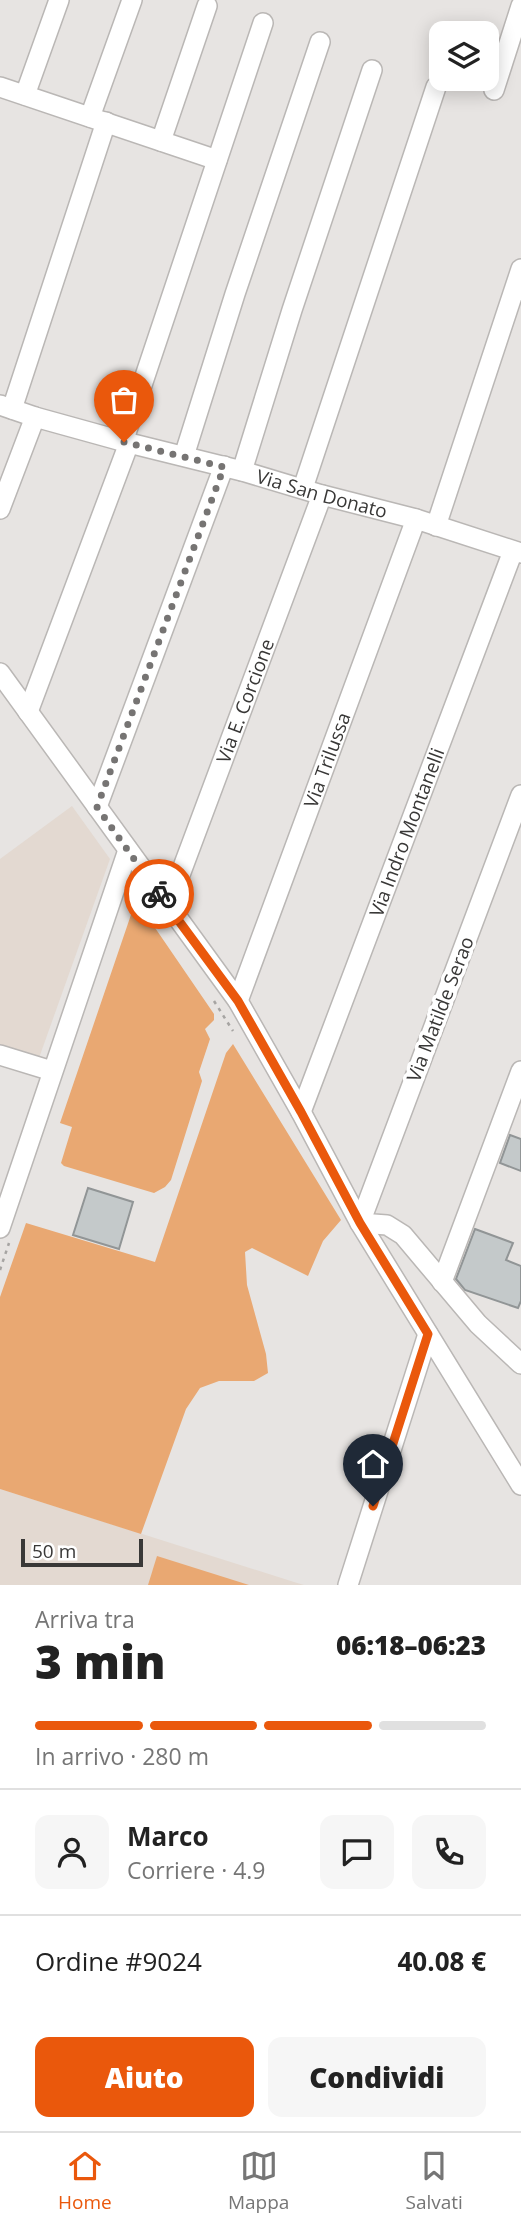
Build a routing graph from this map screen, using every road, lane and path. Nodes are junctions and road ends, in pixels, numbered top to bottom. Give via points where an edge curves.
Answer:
1 (59, 0) edge
2 (132, 0) edge
3 (206, 6) dead end
4 (521, 6) edge
5 (263, 23) dead end
6 (320, 42) dead end
7 (372, 70) dead end
8 (499, 74) edge
9 (0, 87) edge
10 (435, 91) edge
11 (25, 95) junction
12 (98, 120) junction
13 (161, 141) junction
14 (217, 160) junction
15 (521, 269) edge
16 (6, 407) edge
17 (34, 417) junction
18 (126, 442) junction
19 (184, 456) junction
20 (233, 469) junction
21 (312, 492) junction
22 (0, 509) edge
23 (416, 519) junction
24 (436, 526) junction
25 (517, 552) edge
26 (0, 673) edge
27 (28, 712) junction
28 (521, 795) edge
29 (97, 807) junction
30 (128, 850) junction
31 (169, 907) junction
32 (238, 1001) junction
33 (0, 1055) edge
34 (52, 1071) junction
35 (521, 1071) edge
36 (301, 1112) junction
37 (4, 1204) edge
38 (360, 1223) junction
39 (0, 1228) edge
40 (442, 1282) junction
41 (428, 1334) junction
42 (519, 1357) edge
43 (521, 1485) edge
44 (348, 1585) edge

1 - 11 street
2 - 12 street
3 - 13 street
4 - 8 street
5 - 14 street
6 - 19 street
7 - 20 street
9 - 11 street
10 - 21 street, Via E. Corcione
11 - 12 street
12 - 13 street
12 - 16 street
13 - 14 street
14 - 18 street
15 - 24 street
16 - 17 street, Via San Donato
17 - 18 street, Via San Donato
17 - 22 street
18 - 19 street, Via San Donato
18 - 27 street
19 - 20 street, Via San Donato
20 - 21 street, Via San Donato
20 - 29 street
21 - 23 street, Via San Donato
21 - 31 street, Via E. Corcione
23 - 24 street, Via San Donato
23 - 32 street, Via Trilussa
24 - 25 street, Via San Donato
25 - 36 street, Via Indro Montanelli
26 - 27 street
27 - 29 street
28 - 38 street, Via Matilde Serao
29 - 30 street
30 - 31 street
30 - 34 street
31 - 32 street
32 - 36 street
33 - 34 street
34 - 37 street
35 - 40 street
36 - 38 street
37 - 39 street
38 - 40 street via 387,1225 403,1234
38 - 41 street
40 - 42 street via 478,1324
41 - 43 street
41 - 44 street

